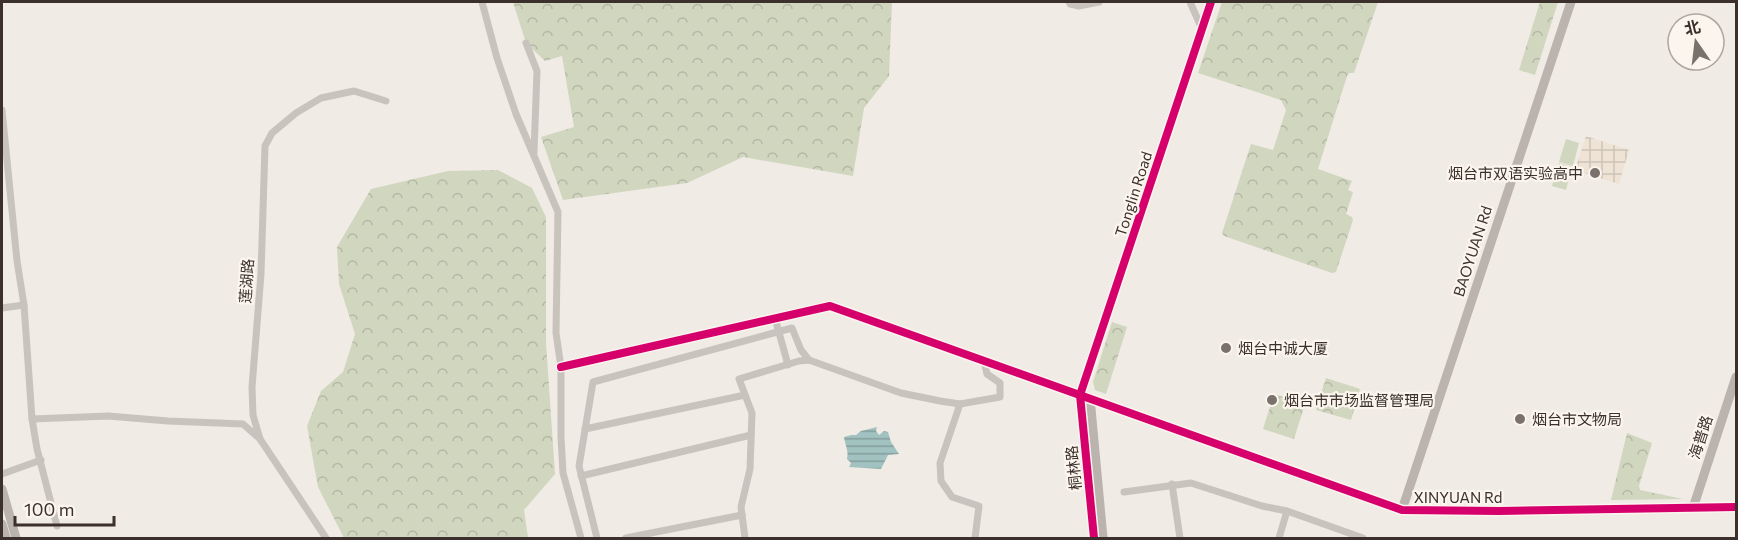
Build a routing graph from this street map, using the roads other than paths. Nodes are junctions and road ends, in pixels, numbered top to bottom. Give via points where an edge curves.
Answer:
1 (482, 2) edge
2 (1069, 2) edge
3 (1099, 2) edge
4 (1190, 2) edge
5 (1211, 2) edge
6 (1571, 2) edge
7 (1202, 29) junction
8 (526, 43) dead end
9 (386, 101) dead end
10 (2, 110) edge
11 (534, 155) junction
12 (24, 305) junction
13 (2, 308) edge
14 (775, 318) junction
15 (778, 332) junction
16 (809, 360) junction
17 (984, 361) junction
18 (788, 365) junction
19 (561, 367) junction
20 (1737, 377) edge
21 (745, 395) junction
22 (1080, 395) junction
23 (1090, 398) junction
24 (960, 404) junction
25 (32, 419) junction
26 (585, 429) junction
27 (751, 435) junction
28 (260, 439) junction
29 (41, 460) junction
30 (2, 474) edge
31 (581, 476) junction
32 (1172, 484) junction
33 (2, 489) edge
34 (1124, 492) dead end
35 (1737, 507) edge
36 (1693, 508) junction
37 (1402, 510) junction
38 (1287, 511) junction
39 (742, 515) junction
40 (2, 524) edge
41 (57, 526) dead end
42 (6, 538) edge
43 (16, 538) edge
44 (326, 538) edge
45 (581, 538) edge
46 (597, 538) edge
47 (626, 538) edge
48 (745, 538) edge
49 (975, 538) edge
50 (1094, 538) edge
51 (1103, 538) edge
52 (1180, 538) edge
53 (1279, 538) edge
54 (1363, 538) edge

1 - 11 street via 516,114
2 - 3 street via 1079,6
4 - 7 street
5 - 7 street, Tonglin Road
6 - 37 street, BAOYUAN Rd
7 - 22 street, Tonglin Road
8 - 11 street via 537,71
9 - 28 street, 莲湖路 via 354,91 321,98 272,133 265,146 252,387 253,415
10 - 12 street
11 - 19 street via 558,212 556,333
12 - 13 street
12 - 25 street
14 - 15 street
14 - 17 street, XINYUAN Rd via 830,306
14 - 19 street, XINYUAN Rd
15 - 16 street via 792,328
15 - 18 street
15 - 26 street via 593,382
16 - 18 street
16 - 24 street via 901,393
17 - 22 street, XINYUAN Rd
17 - 24 street via 987,374 1000,383 1000,397
18 - 21 street via 739,380
19 - 45 street via 563,473
20 - 36 street, 海普路
21 - 26 street
21 - 27 street via 752,412
22 - 23 street, XINYUAN Rd
22 - 50 street, 桐林路
23 - 37 street, XINYUAN Rd
23 - 51 street, 桐林路
24 - 49 street via 940,463 941,481 952,497 978,506
25 - 28 street via 108,416 243,424
25 - 29 street
26 - 31 street
27 - 31 street
27 - 39 street
28 - 44 street, 莲湖路
29 - 30 street
29 - 41 street
31 - 46 street
32 - 34 street
32 - 38 street via 1191,483
32 - 52 street
33 - 43 street
35 - 36 street, XINYUAN Rd
36 - 37 street, XINYUAN Rd
38 - 53 street
38 - 54 street
39 - 47 street
39 - 48 street
40 - 42 street

